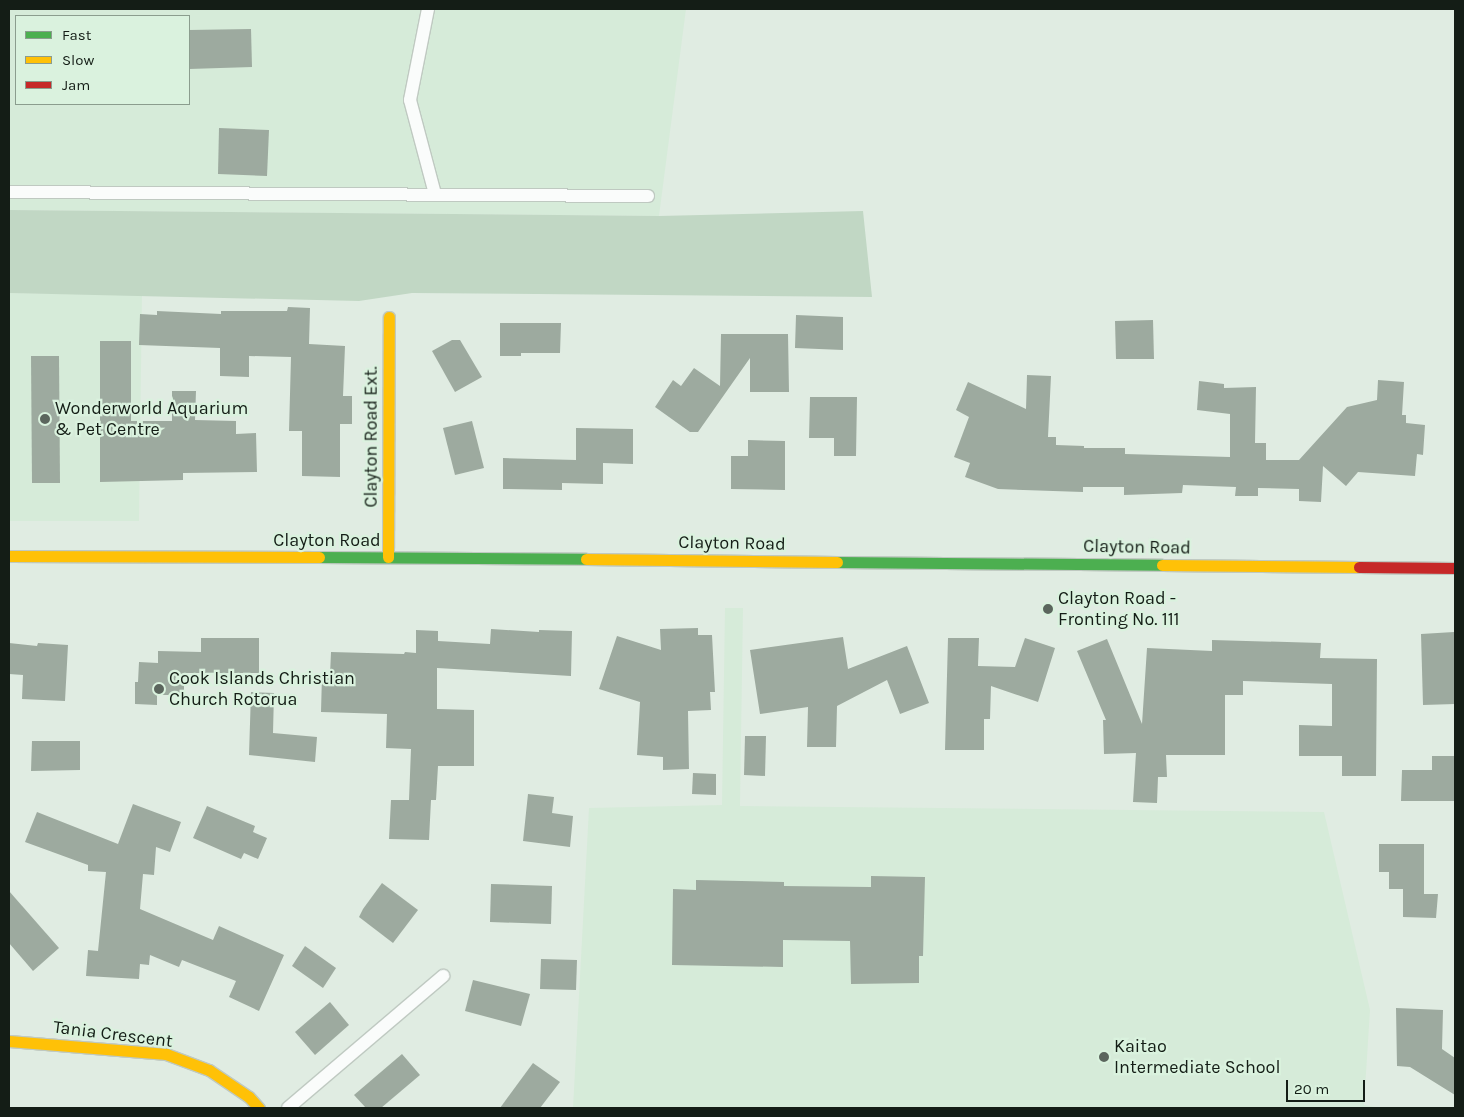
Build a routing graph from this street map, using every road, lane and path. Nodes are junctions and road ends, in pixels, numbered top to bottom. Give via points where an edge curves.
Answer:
1 (428, 9) edge
2 (9, 192) edge
3 (435, 194) junction
4 (648, 196) dead end
5 (389, 318) dead end
6 (9, 556) edge
7 (388, 557) junction
8 (1455, 568) edge
9 (443, 976) dead end
10 (9, 1041) edge
11 (259, 1108) edge
12 (288, 1108) edge

1 - 3 lane via 410,100
2 - 3 lane
3 - 4 lane
5 - 7 main road, Clayton Road Ext.
6 - 7 main road, Clayton Road
7 - 8 main road, Clayton Road
9 - 12 lane
10 - 11 main road, Tania Crescent via 166,1054 208,1070 249,1097

